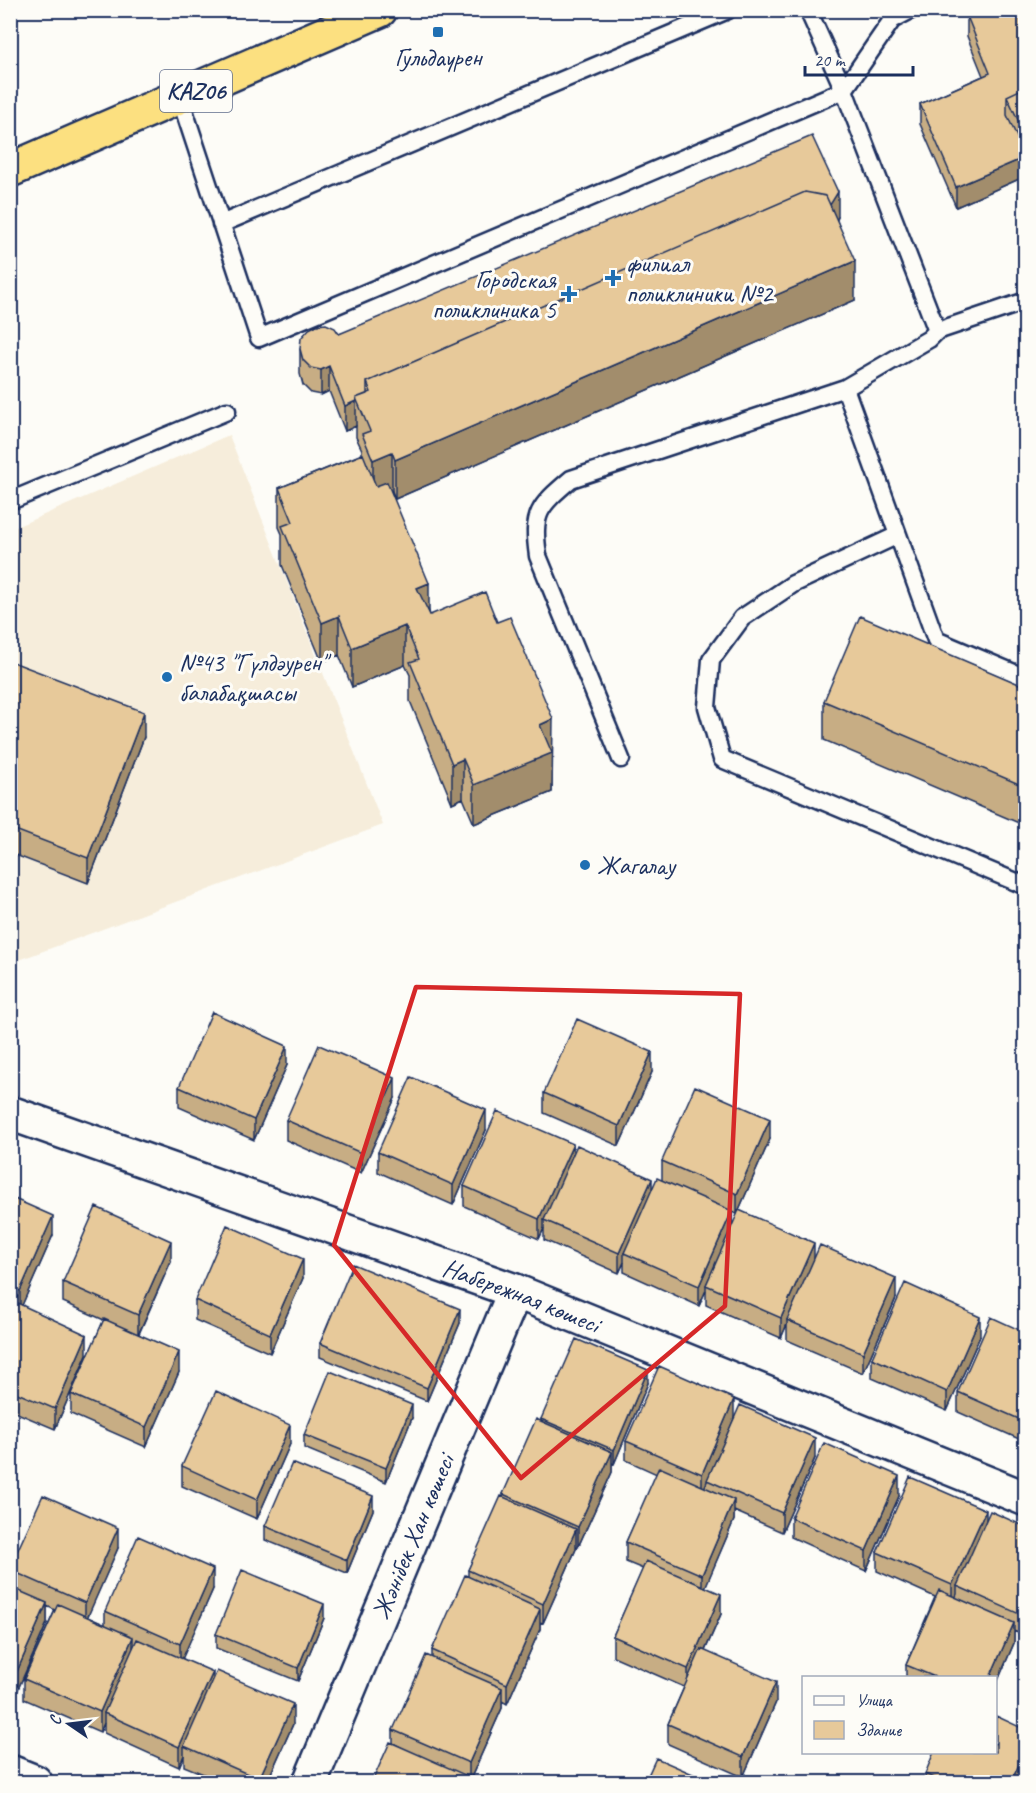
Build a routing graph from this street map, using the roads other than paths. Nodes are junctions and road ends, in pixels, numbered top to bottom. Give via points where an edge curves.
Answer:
1 (380, 10) edge
2 (728, 10) edge
3 (808, 10) edge
4 (911, 10) edge
5 (844, 90) junction
6 (180, 98) junction
7 (10, 170) edge
8 (221, 224) junction
9 (1026, 301) edge
10 (938, 330) junction
11 (845, 387) junction
12 (227, 411) dead end
13 (10, 501) edge
14 (898, 535) junction
15 (1026, 678) edge
16 (621, 759) dead end
17 (1026, 886) edge
18 (10, 1113) edge
19 (515, 1291) junction
20 (1026, 1499) edge
21 (10, 1772) edge
22 (35, 1782) edge
23 (310, 1782) edge

1 - 6 highway, KАZ06
2 - 8 lane
3 - 5 lane
4 - 5 lane via 892,20
5 - 8 lane via 259,338
5 - 10 lane
6 - 7 highway, KАZ06
6 - 8 lane
9 - 10 lane
10 - 11 lane
11 - 14 lane
11 - 16 lane via 571,479 545,501 534,526 538,556
12 - 13 lane
14 - 15 lane via 936,640
14 - 17 lane via 793,584 742,618 711,660 707,707 722,759
18 - 19 street, Набережная көшесі
19 - 20 street, Набережная көшесі
19 - 23 street, Жәнібек Хан көшесі
21 - 22 street

